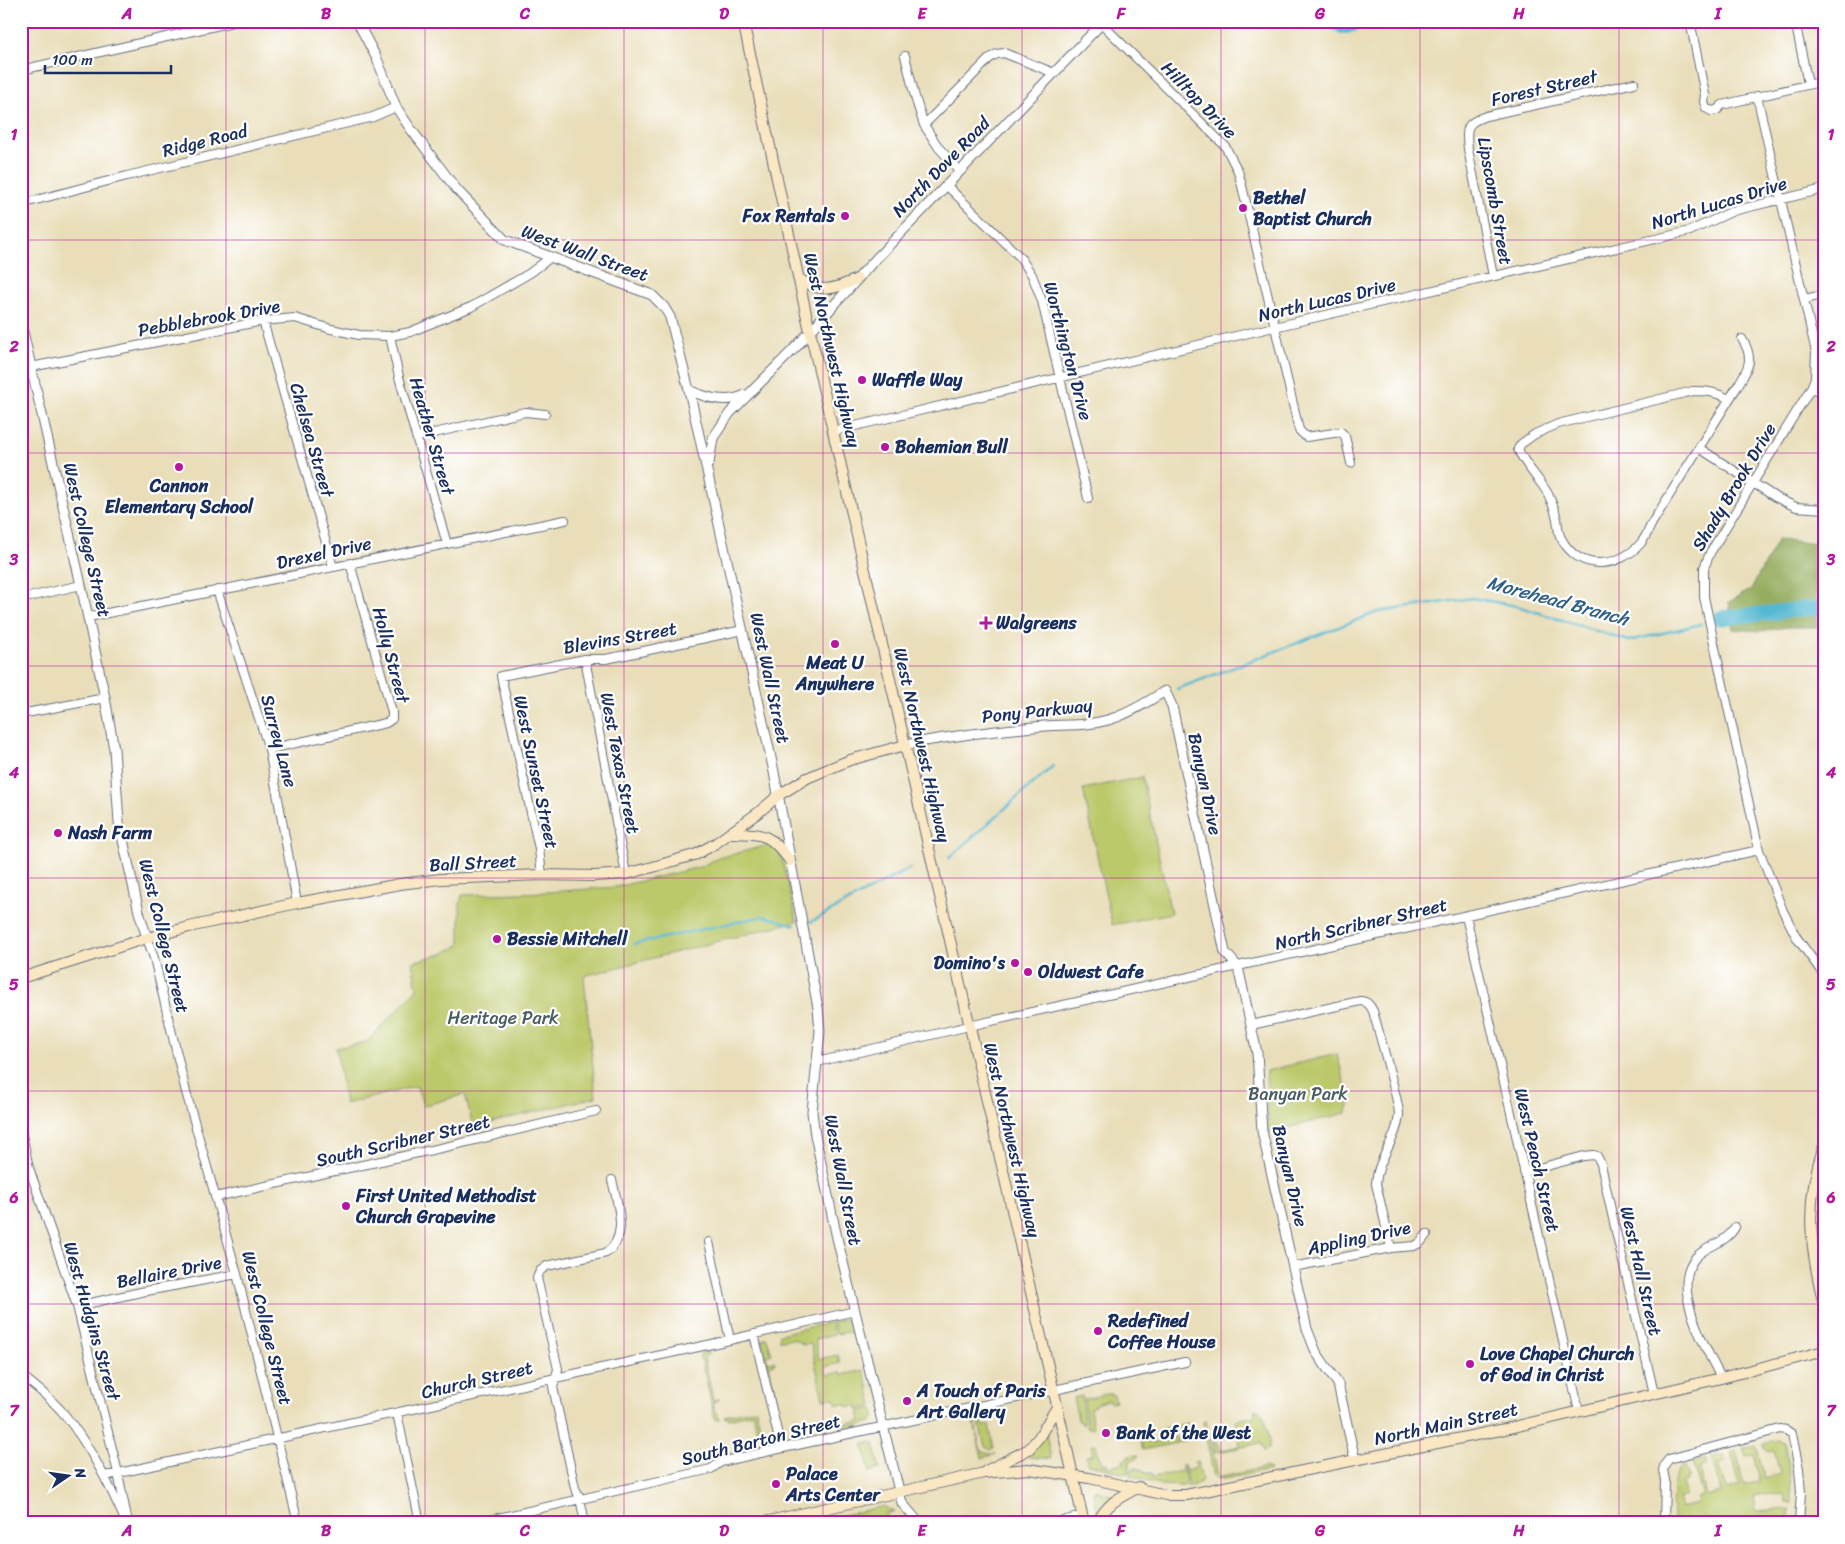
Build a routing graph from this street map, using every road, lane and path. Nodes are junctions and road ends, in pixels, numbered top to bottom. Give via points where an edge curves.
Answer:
1 (238, 21) edge
2 (358, 21) edge
3 (743, 21) edge
4 (1690, 21) edge
5 (1795, 21) edge
6 (1103, 22) edge
7 (905, 56) dead end
8 (21, 70) edge
9 (1054, 73) junction
10 (1824, 81) edge
11 (1634, 83) dead end
12 (1808, 84) junction
13 (1757, 96) junction
14 (396, 107) junction
15 (924, 125) junction
16 (1467, 131) joint
17 (960, 170) junction
18 (946, 185) junction
19 (1824, 189) edge
20 (1780, 199) junction
21 (21, 204) edge
22 (551, 257) junction
23 (1493, 276) junction
24 (798, 278) junction
25 (858, 279) junction
26 (1824, 295) edge
27 (1804, 299) junction
28 (264, 322) junction
29 (21, 323) edge
30 (1274, 327) junction
31 (808, 335) junction
32 (390, 336) junction
33 (1742, 339) dead end
34 (32, 367) junction
35 (1061, 378) junction
36 (1811, 388) junction
37 (689, 390) junction
38 (750, 393) junction
39 (1824, 393) edge
40 (1729, 399) junction
41 (545, 414) dead end
42 (834, 432) junction
43 (417, 437) junction
44 (1699, 448) junction
45 (1351, 462) dead end
46 (708, 474) junction
47 (1754, 482) junction
48 (1088, 498) dead end
49 (1824, 509) edge
50 (565, 520) dead end
51 (447, 544) junction
52 (350, 563) junction
53 (333, 567) junction
54 (82, 585) junction
55 (218, 590) junction
56 (21, 599) edge
57 (88, 616) junction
58 (744, 630) junction
59 (585, 659) junction
60 (501, 676) joint
61 (1165, 691) joint
62 (105, 698) junction
63 (21, 714) edge
64 (905, 745) junction
65 (269, 749) junction
66 (779, 795) junction
67 (732, 833) junction
68 (1759, 850) junction
69 (790, 861) junction
70 (626, 874) junction
71 (542, 875) junction
72 (297, 903) junction
73 (1466, 916) junction
74 (147, 938) junction
75 (1238, 967) junction
76 (1824, 975) edge
77 (21, 978) edge
78 (1251, 1025) junction
79 (969, 1026) junction
80 (817, 1062) junction
81 (596, 1111) dead end
82 (21, 1130) edge
83 (1824, 1146) edge
84 (1524, 1172) junction
85 (612, 1180) dead end
86 (215, 1197) junction
87 (1734, 1228) dead end
88 (1427, 1234) dead end
89 (709, 1242) dead end
90 (1391, 1248) junction
91 (1294, 1267) junction
92 (237, 1274) junction
93 (1824, 1304) edge
94 (76, 1306) junction
95 (855, 1310) junction
96 (754, 1334) junction
97 (730, 1340) junction
98 (1824, 1351) edge
99 (1185, 1362) dead end
100 (21, 1375) edge
101 (555, 1378) junction
102 (1720, 1378) junction
103 (1054, 1391) junction
104 (1654, 1394) junction
105 (1057, 1407) junction
106 (1579, 1411) junction
107 (397, 1413) junction
108 (882, 1426) junction
109 (278, 1439) junction
110 (781, 1448) junction
111 (1355, 1460) junction
112 (984, 1472) junction
113 (118, 1473) junction
114 (105, 1476) junction
115 (1073, 1476) junction
116 (1139, 1487) junction
117 (899, 1491) junction
118 (580, 1498) junction
119 (1083, 1519) edge
120 (778, 1521) edge
121 (127, 1523) edge
122 (298, 1523) edge
123 (420, 1523) edge
124 (476, 1523) edge
125 (585, 1523) edge
126 (760, 1523) edge
127 (919, 1523) edge
128 (1054, 1523) edge
129 (1097, 1523) edge
130 (1664, 1523) edge
131 (1799, 1523) edge

1 - 8 street
2 - 14 street, West Wall Street
3 - 24 main road, West Northwest Highway
4 - 13 street via 1706,108 1717,110 1722,105
5 - 12 street
6 - 9 street, North Dove Road
6 - 30 street, Hilltop Drive via 1225,146 1238,171
7 - 15 street
9 - 15 street via 1008,54 997,54
9 - 17 street, North Dove Road
10 - 12 street
11 - 16 street, Forest Street via 1486,116 1474,120
12 - 13 street
13 - 20 street, Shady Brook Drive
14 - 21 street, Ridge Road via 373,117
14 - 22 street, West Wall Street via 457,190 505,240
15 - 17 street via 939,148
16 - 23 street, Lipscomb Street
17 - 18 street, North Dove Road
18 - 25 street, North Dove Road
18 - 35 street, Worthington Drive via 1020,257 1032,274
19 - 20 street, North Lucas Drive
20 - 23 street, North Lucas Drive via 1733,211 1690,231
20 - 27 street, Shady Brook Drive
22 - 32 street, Pebblebrook Drive via 530,273 470,306 426,327
22 - 37 street, West Wall Street via 652,295 670,317
23 - 30 street, North Lucas Drive
24 - 25 main road via 821,289 833,289
24 - 31 main road, West Northwest Highway
25 - 31 street, North Dove Road
26 - 27 street
27 - 36 street, Shady Brook Drive via 1816,352 1815,378
28 - 32 street, Pebblebrook Drive via 295,318 359,335
28 - 34 street, Pebblebrook Drive
28 - 53 street, Chelsea Street
29 - 34 street, West College Street
30 - 35 street, North Lucas Drive
30 - 45 street, Hilltop Drive via 1299,430 1306,437 1341,432
31 - 38 street, North Dove Road
31 - 42 main road, West Northwest Highway
32 - 43 street, Heather Street
33 - 40 street via 1749,349 1749,361
34 - 54 street, West College Street
35 - 42 street, North Lucas Drive
35 - 48 street, Worthington Drive
36 - 39 street
36 - 47 street, Shady Brook Drive
37 - 38 street via 717,399 740,398
37 - 46 street, West Wall Street
38 - 46 street, North Dove Road via 730,413 714,438
40 - 44 street
40 - 44 street via 1706,391 1675,395 1558,424 1535,434 1518,449 1522,460 1547,492 1554,507 1560,537 1569,549 1586,561 1613,562 1642,542
41 - 43 street via 525,412
42 - 64 main road, West Northwest Highway
43 - 51 street, Heather Street
44 - 47 street
46 - 58 street, West Wall Street
47 - 49 street via 1796,507
47 - 68 street, Shady Brook Drive via 1720,533 1704,568 1703,581
50 - 51 street, Drexel Drive
51 - 52 street, Drexel Drive
52 - 53 street, Drexel Drive
52 - 65 street, Holly Street via 392,719
53 - 55 street, Drexel Drive
54 - 56 street
54 - 57 street, West College Street
55 - 57 street, Drexel Drive
55 - 65 street, Surrey Lane
57 - 62 street, West College Street
58 - 59 street, Blevins Street via 606,659
58 - 66 street, West Wall Street
59 - 60 street, Blevins Street
59 - 70 street, West Texas Street
60 - 71 street, West Sunset Street
61 - 64 street, Pony Parkway via 1129,712 1093,724 962,734
61 - 75 street, Banyan Drive via 1172,706 1225,952
62 - 63 street
62 - 74 street, West College Street via 114,749 119,822
64 - 66 main road, Ball Street via 841,764 807,778
64 - 79 main road, West Northwest Highway
65 - 72 street, Surrey Lane
66 - 67 main road, Ball Street
66 - 69 street, West Wall Street
67 - 69 main road via 767,837
67 - 70 main road, Ball Street via 697,854
68 - 73 street, North Scribner Street
68 - 76 street, Shady Brook Drive via 1783,912
69 - 80 street, West Wall Street via 818,1008
70 - 71 main road, Ball Street
71 - 72 main road, Ball Street via 440,879
72 - 74 main road, Ball Street
73 - 75 street, North Scribner Street
73 - 84 street, West Peach Street
74 - 77 main road, Ball Street
74 - 86 street, West College Street
75 - 78 street, Banyan Drive
75 - 79 street, North Scribner Street
78 - 90 street via 1360,1001 1370,1005 1398,1115 1376,1176
78 - 91 street, Banyan Drive via 1260,1070 1262,1131
79 - 80 street
79 - 103 main road, West Northwest Highway
80 - 95 street, West Wall Street via 812,1112 815,1135
81 - 86 street, South Scribner Street
82 - 94 street, West Hudgins Street via 29,1168
83 - 93 main road via 1813,1184 1810,1225 1814,1263
84 - 104 street, West Hall Street via 1584,1156 1598,1156
84 - 106 street, West Peach Street
85 - 101 street via 621,1222 610,1250 547,1266 537,1278 558,1369
86 - 92 street, West College Street
87 - 102 street via 1726,1238 1696,1257 1687,1276 1687,1296
88 - 90 street, Appling Drive via 1414,1246
89 - 97 street
90 - 91 street, Appling Drive
91 - 111 street, Banyan Drive via 1311,1343 1338,1384
92 - 94 street, Bellaire Drive
92 - 109 street, West College Street
94 - 113 street, West Hudgins Street
95 - 96 street, Church Street
95 - 108 street, West Wall Street
96 - 97 street, Church Street
96 - 110 street
97 - 101 street, Church Street
98 - 102 main road, North Main Street
99 - 103 street, South Barton Street
100 - 114 street, West Hudgins Street via 62,1412 84,1440
101 - 107 street, Church Street
101 - 118 street via 553,1387
102 - 104 main road, North Main Street
103 - 105 main road, West Northwest Highway
103 - 108 street, South Barton Street
104 - 106 main road, North Main Street
105 - 112 main road via 1029,1449
105 - 115 main road, West Northwest Highway
106 - 111 main road, North Main Street
107 - 109 street, Church Street
107 - 123 street
108 - 110 street, South Barton Street
108 - 117 street, West Wall Street
109 - 113 street, Church Street
109 - 122 street, West College Street
110 - 118 street, South Barton Street via 720,1462 711,1470
111 - 116 main road, North Main Street via 1186,1495
112 - 115 main road, North Main Street via 1028,1469
112 - 117 main road
113 - 114 street, Church Street
113 - 121 street, West Hudgins Street
114 - 121 street, West Hudgins Street
115 - 116 main road, North Main Street
115 - 119 main road, West Northwest Highway
116 - 129 main road via 1108,1505
117 - 120 main road
117 - 127 street, West Wall Street via 902,1503
118 - 124 street, South Barton Street
118 - 125 street
119 - 128 street
120 - 126 main road
130 - 131 street via 1664,1470 1670,1459 1780,1429 1792,1434 1801,1493

